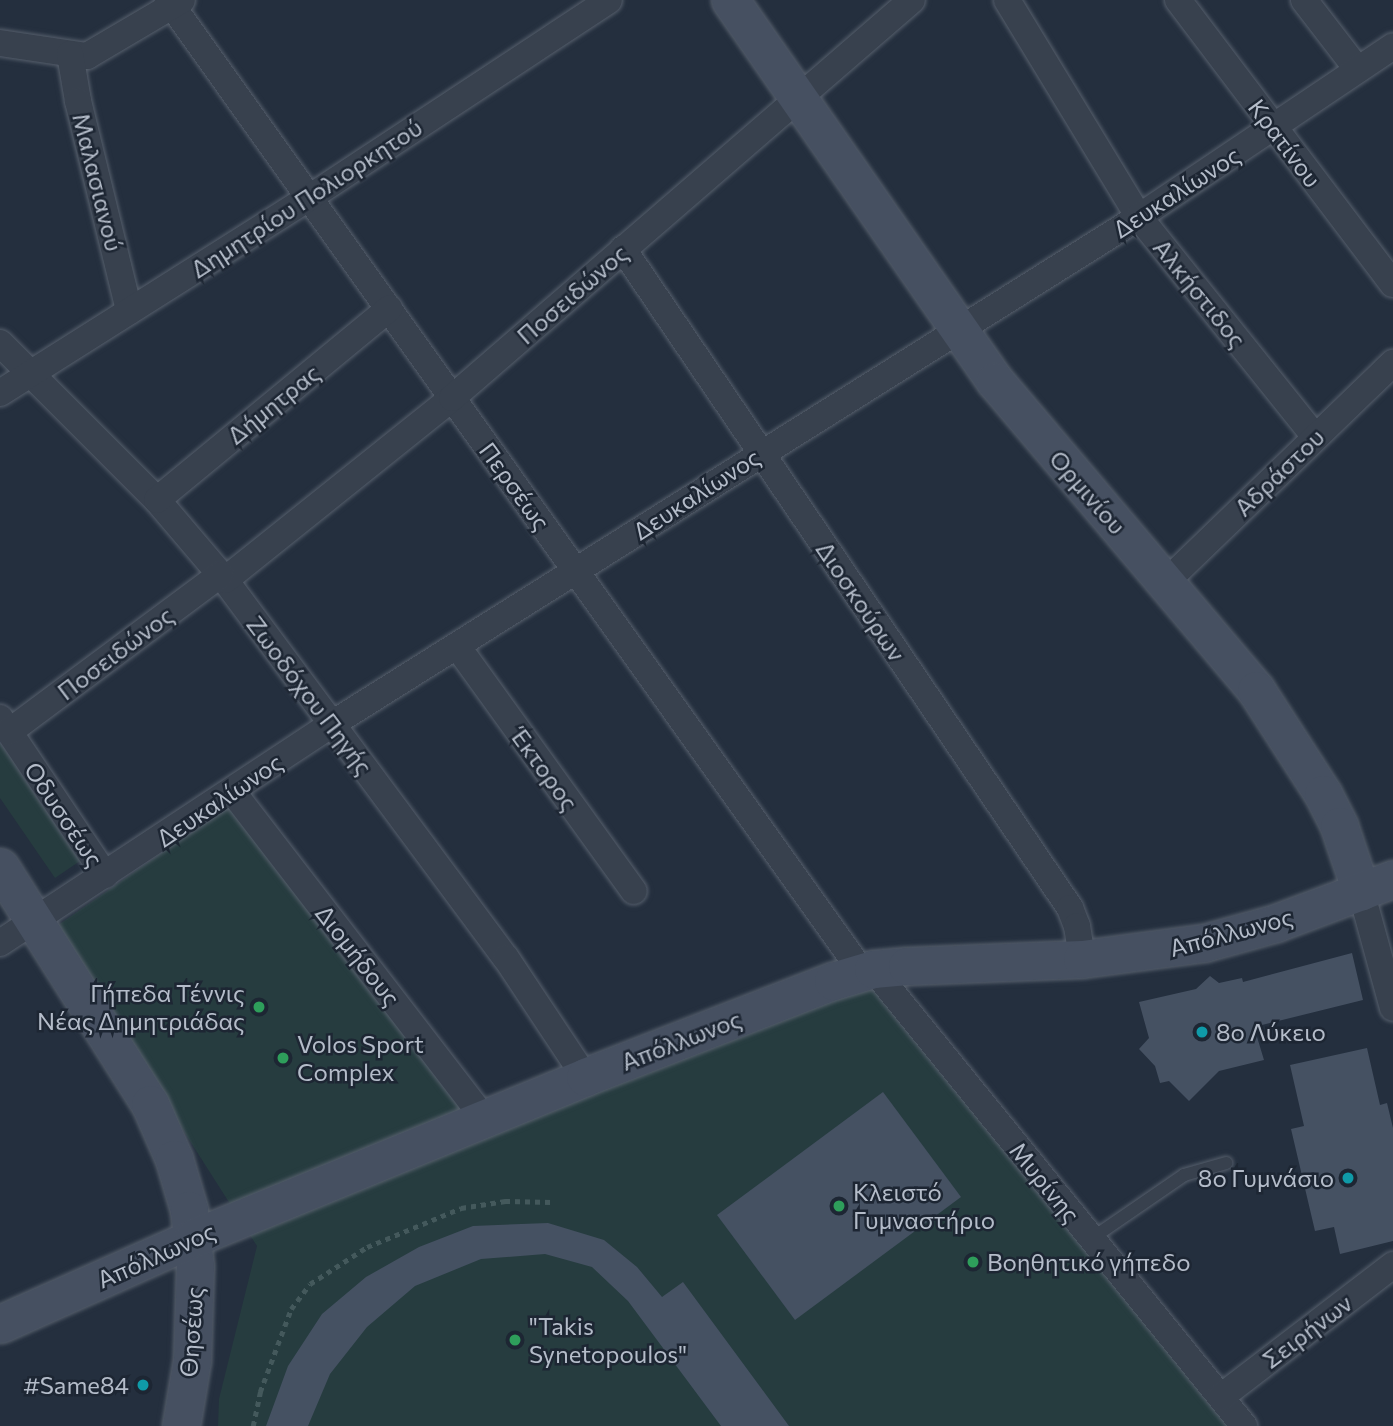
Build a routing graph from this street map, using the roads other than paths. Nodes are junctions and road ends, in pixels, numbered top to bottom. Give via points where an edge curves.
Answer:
1 (609, 0) edge
2 (730, 0) edge
3 (912, 0) edge
4 (1007, 0) edge
5 (1178, 0) edge
6 (1304, 0) edge
7 (174, 2) edge
8 (0, 43) edge
9 (1393, 46) edge
10 (70, 54) junction
11 (1358, 70) junction
12 (799, 98) junction
13 (1273, 129) junction
14 (309, 198) junction
15 (1139, 217) junction
16 (623, 250) junction
17 (1393, 284) edge
18 (389, 309) junction
19 (129, 310) junction
20 (959, 330) junction
21 (0, 343) edge
22 (1393, 363) edge
23 (29, 373) junction
24 (0, 393) edge
25 (452, 398) junction
26 (1315, 437) junction
27 (760, 453) junction
28 (157, 500) junction
29 (576, 571) junction
30 (222, 577) junction
31 (1166, 583) junction
32 (457, 646) junction
33 (5, 724) edge
34 (332, 724) junction
35 (232, 791) junction
36 (0, 867) edge
37 (106, 875) junction
38 (1377, 885) edge
39 (634, 891) dead end
40 (35, 922) junction
41 (0, 943) edge
42 (1082, 959) junction
43 (867, 971) junction
44 (1393, 1008) edge
45 (585, 1077) junction
46 (485, 1119) junction
47 (1226, 1163) dead end
48 (193, 1238) junction
49 (1091, 1239) junction
50 (1393, 1265) edge
51 (0, 1324) edge
52 (1221, 1396) junction
53 (181, 1426) edge
54 (1244, 1426) edge

1 - 14 street, Δημητρίου Πολιορκητού
2 - 12 street, Ορμινίου
3 - 12 street, Ποσειδώνος
4 - 15 street, Αλκήστιδος
5 - 13 street, Κρατίνου
6 - 11 street
7 - 10 street via 94,54
7 - 14 street, Περσέως
8 - 10 street
9 - 11 street, Δευκαλίωνος
10 - 19 street, Μαλασιανού
11 - 13 street, Δευκαλίωνος
12 - 16 street, Ποσειδώνος
12 - 20 street, Ορμινίου
13 - 15 street, Δευκαλίωνος
13 - 17 street, Κρατίνου
14 - 18 street, Περσέως
14 - 19 street, Δημητρίου Πολιορκητού
15 - 20 street, Δευκαλίωνος
15 - 26 street, Αλκήστιδος
16 - 25 street, Ποσειδώνος
16 - 27 street, Διοσκούρων
18 - 25 street, Περσέως
18 - 28 street, Δήμητρας
19 - 23 street, Δημητρίου Πολιορκητού
20 - 27 street, Δευκαλίωνος
20 - 31 street, Ορμινίου via 1041,438
21 - 23 street, Ζωοδόχου Πηγής
22 - 26 street, Αδράστου
23 - 24 street, Δημητρίου Πολιορκητού
23 - 28 street, Ζωοδόχου Πηγής
25 - 29 street, Περσέως
25 - 30 street, Ποσειδώνος
26 - 31 street, Αδράστου
27 - 29 street, Δευκαλίωνος
27 - 42 street, Διοσκούρων via 1070,908
28 - 30 street, Ζωοδόχου Πηγής
29 - 32 street, Δευκαλίωνος
29 - 43 street, Περσέως
30 - 33 street, Ποσειδώνος
30 - 34 street, Ζωοδόχου Πηγής
31 - 38 street, Ορμινίου via 1248,681 1305,764
32 - 34 street, Δευκαλίωνος
32 - 39 street, Έκτορος
33 - 37 street, Οδυσσέως
34 - 35 street, Δευκαλίωνος
34 - 45 street, Ζωοδόχου Πηγής via 506,958
35 - 37 street, Δευκαλίωνος
35 - 46 street, Διομήδους
36 - 40 street, Θησέως
37 - 40 street, Δευκαλίωνος
38 - 42 street, Απόλλωνος via 1217,940
38 - 44 street, Ορμινίου
40 - 41 street, Δευκαλίωνος
40 - 48 street, Θησέως via 161,1123
42 - 43 street, Απόλλωνος
43 - 45 street, Απόλλωνος
43 - 49 street, Μυρίνης
45 - 46 street, Απόλλωνος
46 - 48 street, Απόλλωνος
47 - 49 lane via 1184,1175
48 - 51 street, Απόλλωνος
48 - 53 street, Θησέως via 195,1322
49 - 52 street, Μυρίνης
50 - 52 street, Σειρήνων
52 - 54 street, Μυρίνης

